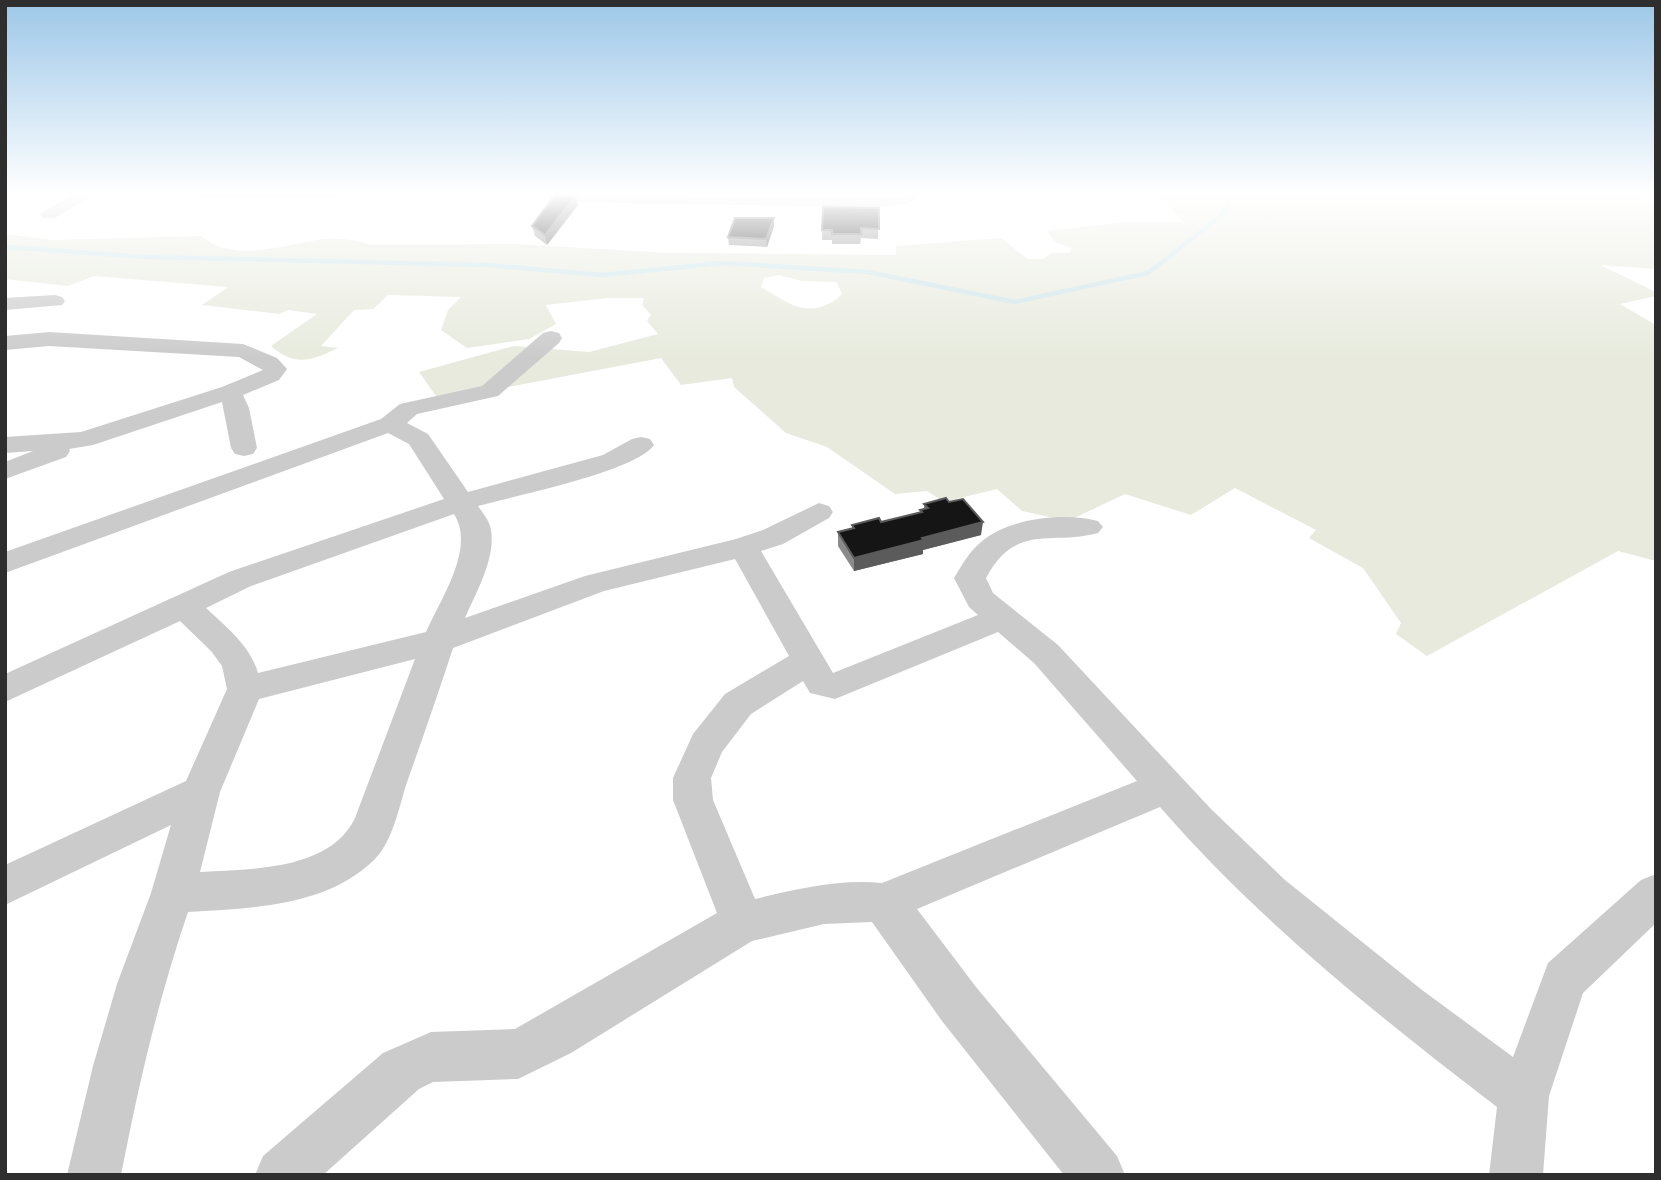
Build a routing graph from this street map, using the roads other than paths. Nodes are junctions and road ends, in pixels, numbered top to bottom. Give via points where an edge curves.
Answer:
1 (55, 301) dead end
2 (5, 304) edge
3 (551, 338) dead end
4 (5, 343) edge
5 (230, 392) junction
6 (390, 424) junction
7 (84, 440) junction
8 (5, 445) edge
9 (641, 445) dead end
10 (244, 448) dead end
11 (5, 471) edge
12 (462, 502) junction
13 (819, 512) dead end
14 (1088, 527) dead end
15 (744, 547) junction
16 (5, 563) edge
17 (183, 605) junction
18 (1002, 618) junction
19 (439, 641) junction
20 (807, 662) junction
21 (245, 689) junction
22 (5, 690) edge
23 (1165, 787) junction
24 (200, 792) junction
25 (5, 886) edge
26 (173, 893) junction
27 (1656, 894) edge
28 (883, 903) junction
29 (743, 922) junction
30 (1524, 1096) junction
31 (94, 1175) edge
32 (282, 1175) edge
33 (1098, 1175) edge
34 (1516, 1175) edge

1 - 2 street
3 - 6 street via 490,391 409,409
4 - 5 street via 49,339 243,351 275,369 271,375
5 - 7 street
5 - 10 street
6 - 12 street via 419,439
6 - 16 street
7 - 8 street
7 - 11 street
9 - 12 street via 612,461
12 - 17 street via 240,579
12 - 19 street via 475,524 477,543
13 - 15 street
14 - 18 street via 1026,530 1007,537 976,564 970,578 980,599
15 - 19 street via 596,583
15 - 20 street
17 - 21 street via 238,663
17 - 22 street
18 - 20 street via 835,686 822,684
18 - 23 street via 1046,654
19 - 21 street
19 - 26 street via 361,845 326,870 283,885
20 - 29 street via 738,704 706,745 692,778 693,800
21 - 24 street
23 - 28 street
23 - 30 street via 1270,894 1405,1007
24 - 25 street
24 - 26 street
26 - 31 street via 140,984
27 - 30 street via 1564,979
28 - 29 street via 824,904
28 - 33 street
29 - 32 street via 518,1054 430,1057 401,1071
30 - 34 street

